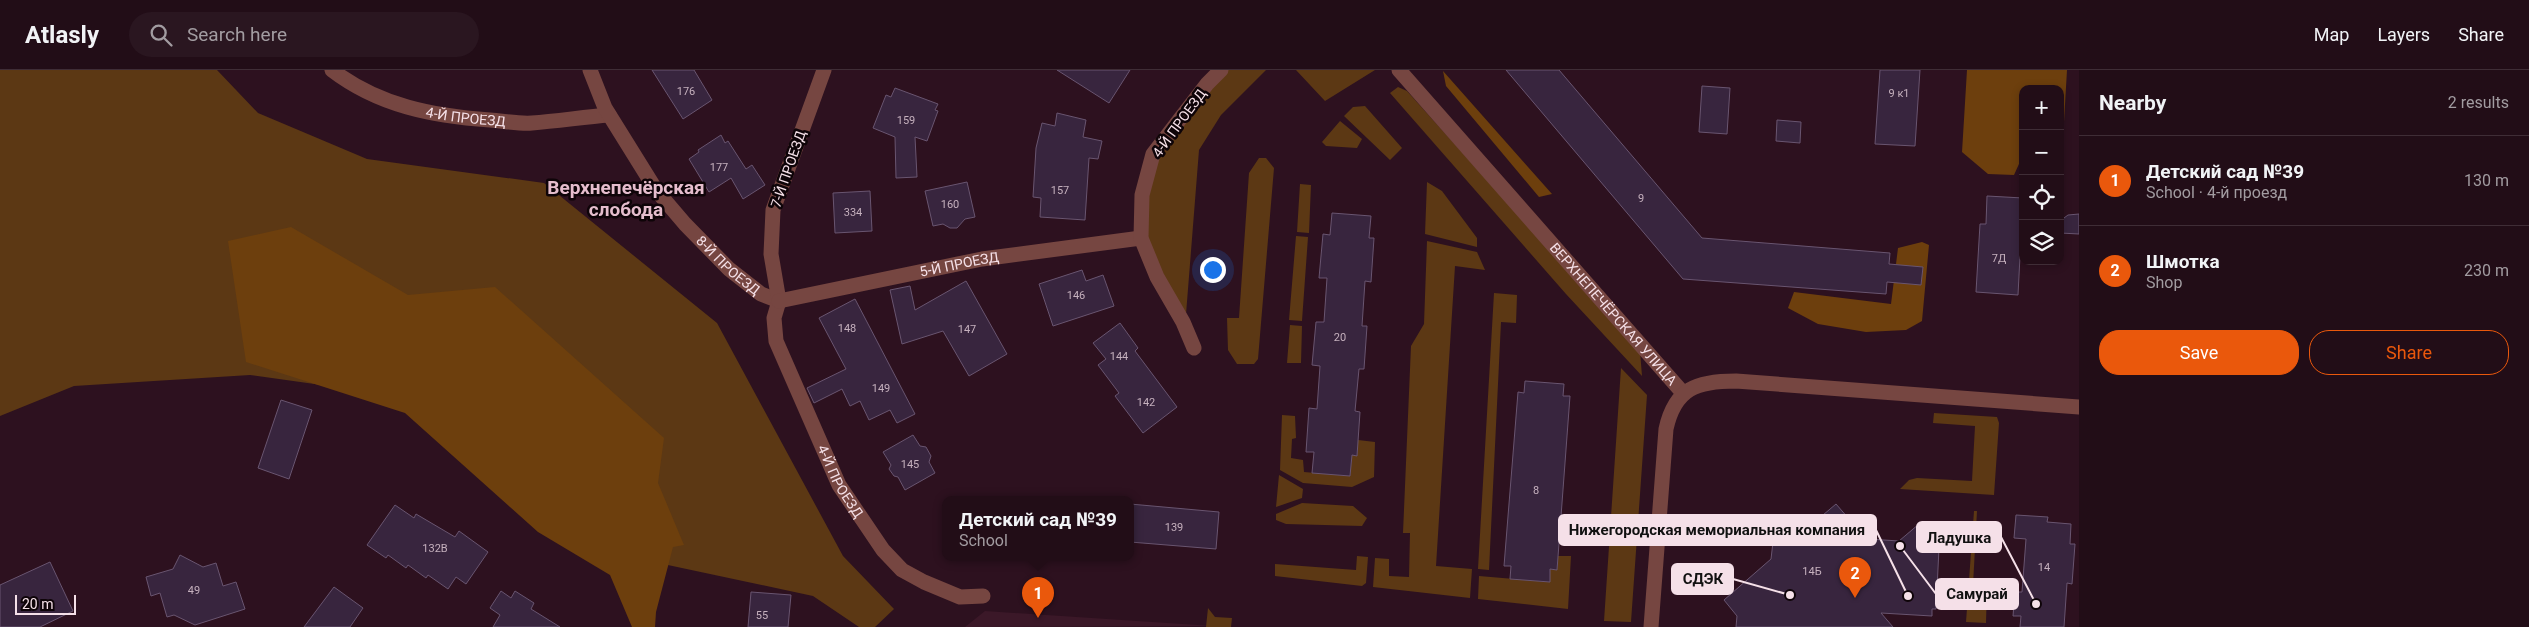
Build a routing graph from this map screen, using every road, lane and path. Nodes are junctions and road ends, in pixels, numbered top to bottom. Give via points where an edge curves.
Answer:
1 (332, 70) edge
2 (590, 70) edge
3 (824, 70) edge
4 (1221, 70) edge
5 (1398, 70) edge
6 (609, 115) junction
7 (1141, 238) junction
8 (779, 301) junction
9 (1194, 348) dead end
10 (1682, 393) junction
11 (2079, 407) edge
12 (983, 596) dead end
13 (1651, 627) edge

1 - 6 street, 4-Й ПРОЕЗД via 373,96 401,107 458,118 531,123
2 - 6 street, 8-Й ПРОЕЗД
3 - 8 street, 7-Й ПРОЕЗД via 773,210 771,254
4 - 7 street, 4-Й ПРОЕЗД via 1153,154 1142,195
5 - 10 street, ВЕРХНЕПЕЧЁРСКАЯ УЛИЦА
6 - 8 street, 8-Й ПРОЕЗД via 656,190 685,224 729,269 761,294
7 - 8 street, 5-Й ПРОЕЗД via 982,259
7 - 9 street, 4-Й ПРОЕЗД via 1156,276
8 - 12 street, 4-Й ПРОЕЗД via 774,318 776,341 839,485 859,518 902,570 960,597
10 - 11 street, ВЕРХНЕПЕЧЁРСКАЯ УЛИЦА via 1713,381 1736,381
10 - 13 street via 1670,411 1666,429

